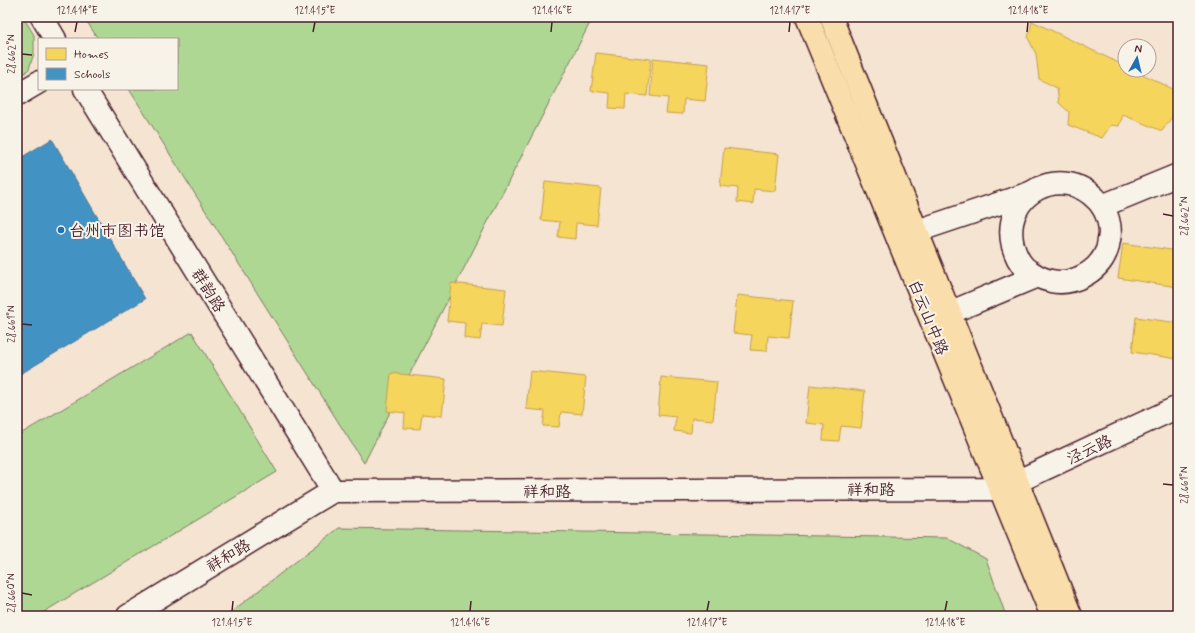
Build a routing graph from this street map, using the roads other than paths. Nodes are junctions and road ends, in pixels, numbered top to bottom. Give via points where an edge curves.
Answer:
1 (42, 17) edge
2 (807, 17) edge
3 (831, 17) edge
4 (54, 38) edge
5 (38, 83) edge
6 (86, 90) edge
7 (17, 95) edge
8 (1178, 176) edge
9 (1030, 193) junction
10 (1102, 206) junction
11 (917, 231) junction
12 (1037, 276) junction
13 (950, 313) junction
14 (1178, 408) edge
15 (1009, 486) junction
16 (334, 491) junction
17 (128, 616) edge
18 (1052, 616) edge
19 (1071, 616) edge

1 - 4 street
2 - 15 main road, 白云山中路
3 - 11 main road, 白云山中路
5 - 7 street
6 - 16 street, 群韵路
8 - 10 street
9 - 10 street via 1044,186 1061,183 1077,186 1091,194
9 - 11 street
9 - 12 street via 1018,205 1012,220 1011,236 1014,252 1024,266
10 - 12 street via 1109,221 1110,237 1106,253 1097,266 1084,276 1069,282 1052,282
11 - 13 main road, 白云山中路
12 - 13 street
13 - 15 main road, 白云山中路
14 - 15 street, 泾云路
15 - 16 street, 祥和路
15 - 18 main road, 白云山中路
15 - 19 main road, 白云山中路
16 - 17 street, 祥和路

